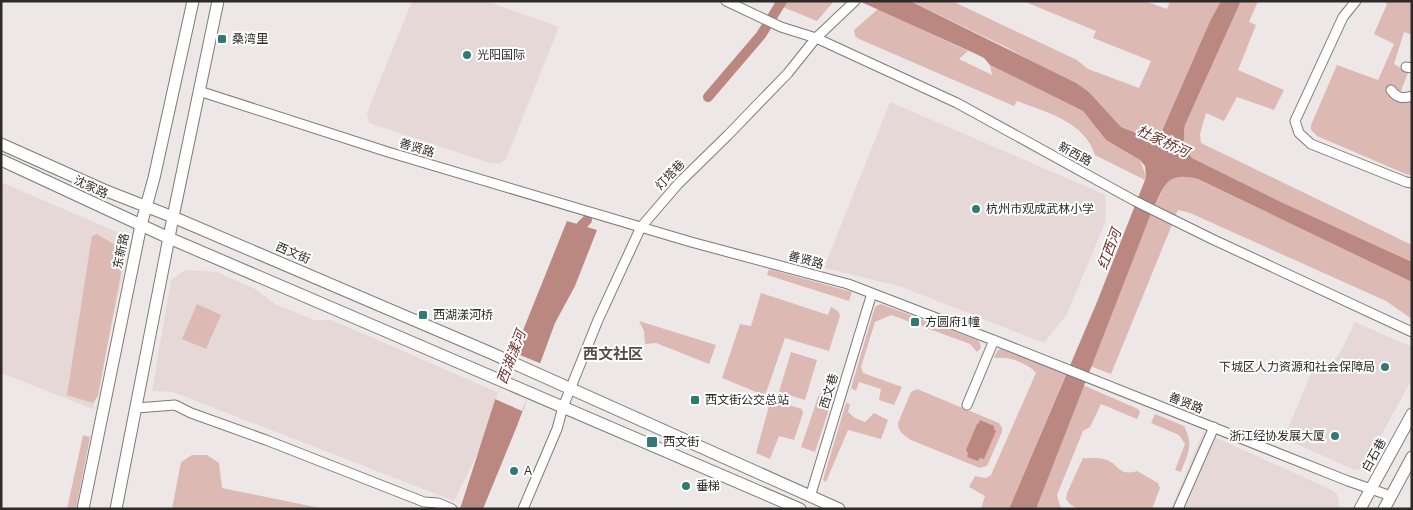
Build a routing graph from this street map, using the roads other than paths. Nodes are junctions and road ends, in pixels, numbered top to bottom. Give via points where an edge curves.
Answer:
1 (194, 1) edge
2 (218, 1) edge
3 (726, 1) edge
4 (1356, 1) edge
5 (854, 2) edge
6 (816, 38) junction
7 (1391, 90) dead end
8 (199, 91) junction
9 (1412, 96) edge
10 (1, 144) edge
11 (1, 160) edge
12 (1412, 183) edge
13 (147, 206) junction
14 (173, 216) junction
15 (141, 225) junction
16 (641, 227) junction
17 (169, 238) junction
18 (872, 293) junction
19 (1412, 332) edge
20 (994, 340) junction
21 (570, 389) junction
22 (967, 405) dead end
23 (563, 407) junction
24 (136, 408) junction
25 (1412, 414) edge
26 (1214, 427) junction
27 (1412, 457) edge
28 (1371, 489) junction
29 (1391, 496) junction
30 (810, 497) junction
31 (83, 509) edge
32 (116, 509) edge
33 (452, 509) edge
34 (523, 509) edge
35 (800, 509) edge
36 (839, 509) edge
37 (1178, 509) edge
38 (1360, 509) edge
39 (1384, 509) edge

1 - 13 main road, 东新路
2 - 8 main road
3 - 6 street, 新西路 via 781,27
4 - 12 street via 1344,17 1295,121 1299,133 1311,144
5 - 6 street, 灯塔巷
6 - 16 street, 灯塔巷 via 788,73 678,184
6 - 19 street, 新西路 via 956,104 1212,239
7 - 9 street via 1396,96
8 - 14 main road
8 - 16 street, 善贤路 via 388,152
10 - 13 main road, 沈家路
11 - 15 main road, 沈家路
13 - 14 main road, 西文街
13 - 15 main road, 东新路
14 - 17 main road
14 - 21 main road, 西文街
15 - 17 main road, 沈家路
15 - 31 main road, 东新路
16 - 18 street, 善贤路
16 - 21 street, 灯塔巷
17 - 23 main road
17 - 24 main road
18 - 20 street, 善贤路
18 - 30 street, 西文巷
20 - 22 street
20 - 26 street, 善贤路
21 - 23 street, 灯塔巷
21 - 30 main road, 西文街
23 - 34 street, 灯塔巷
23 - 35 main road
24 - 32 main road
24 - 33 street via 175,405 424,502
25 - 28 main road, 白石巷
26 - 28 street, 善贤路
26 - 37 street
27 - 29 main road
28 - 29 street, 善贤路
28 - 38 main road, 白石巷
29 - 39 main road
30 - 36 main road, 西文街

